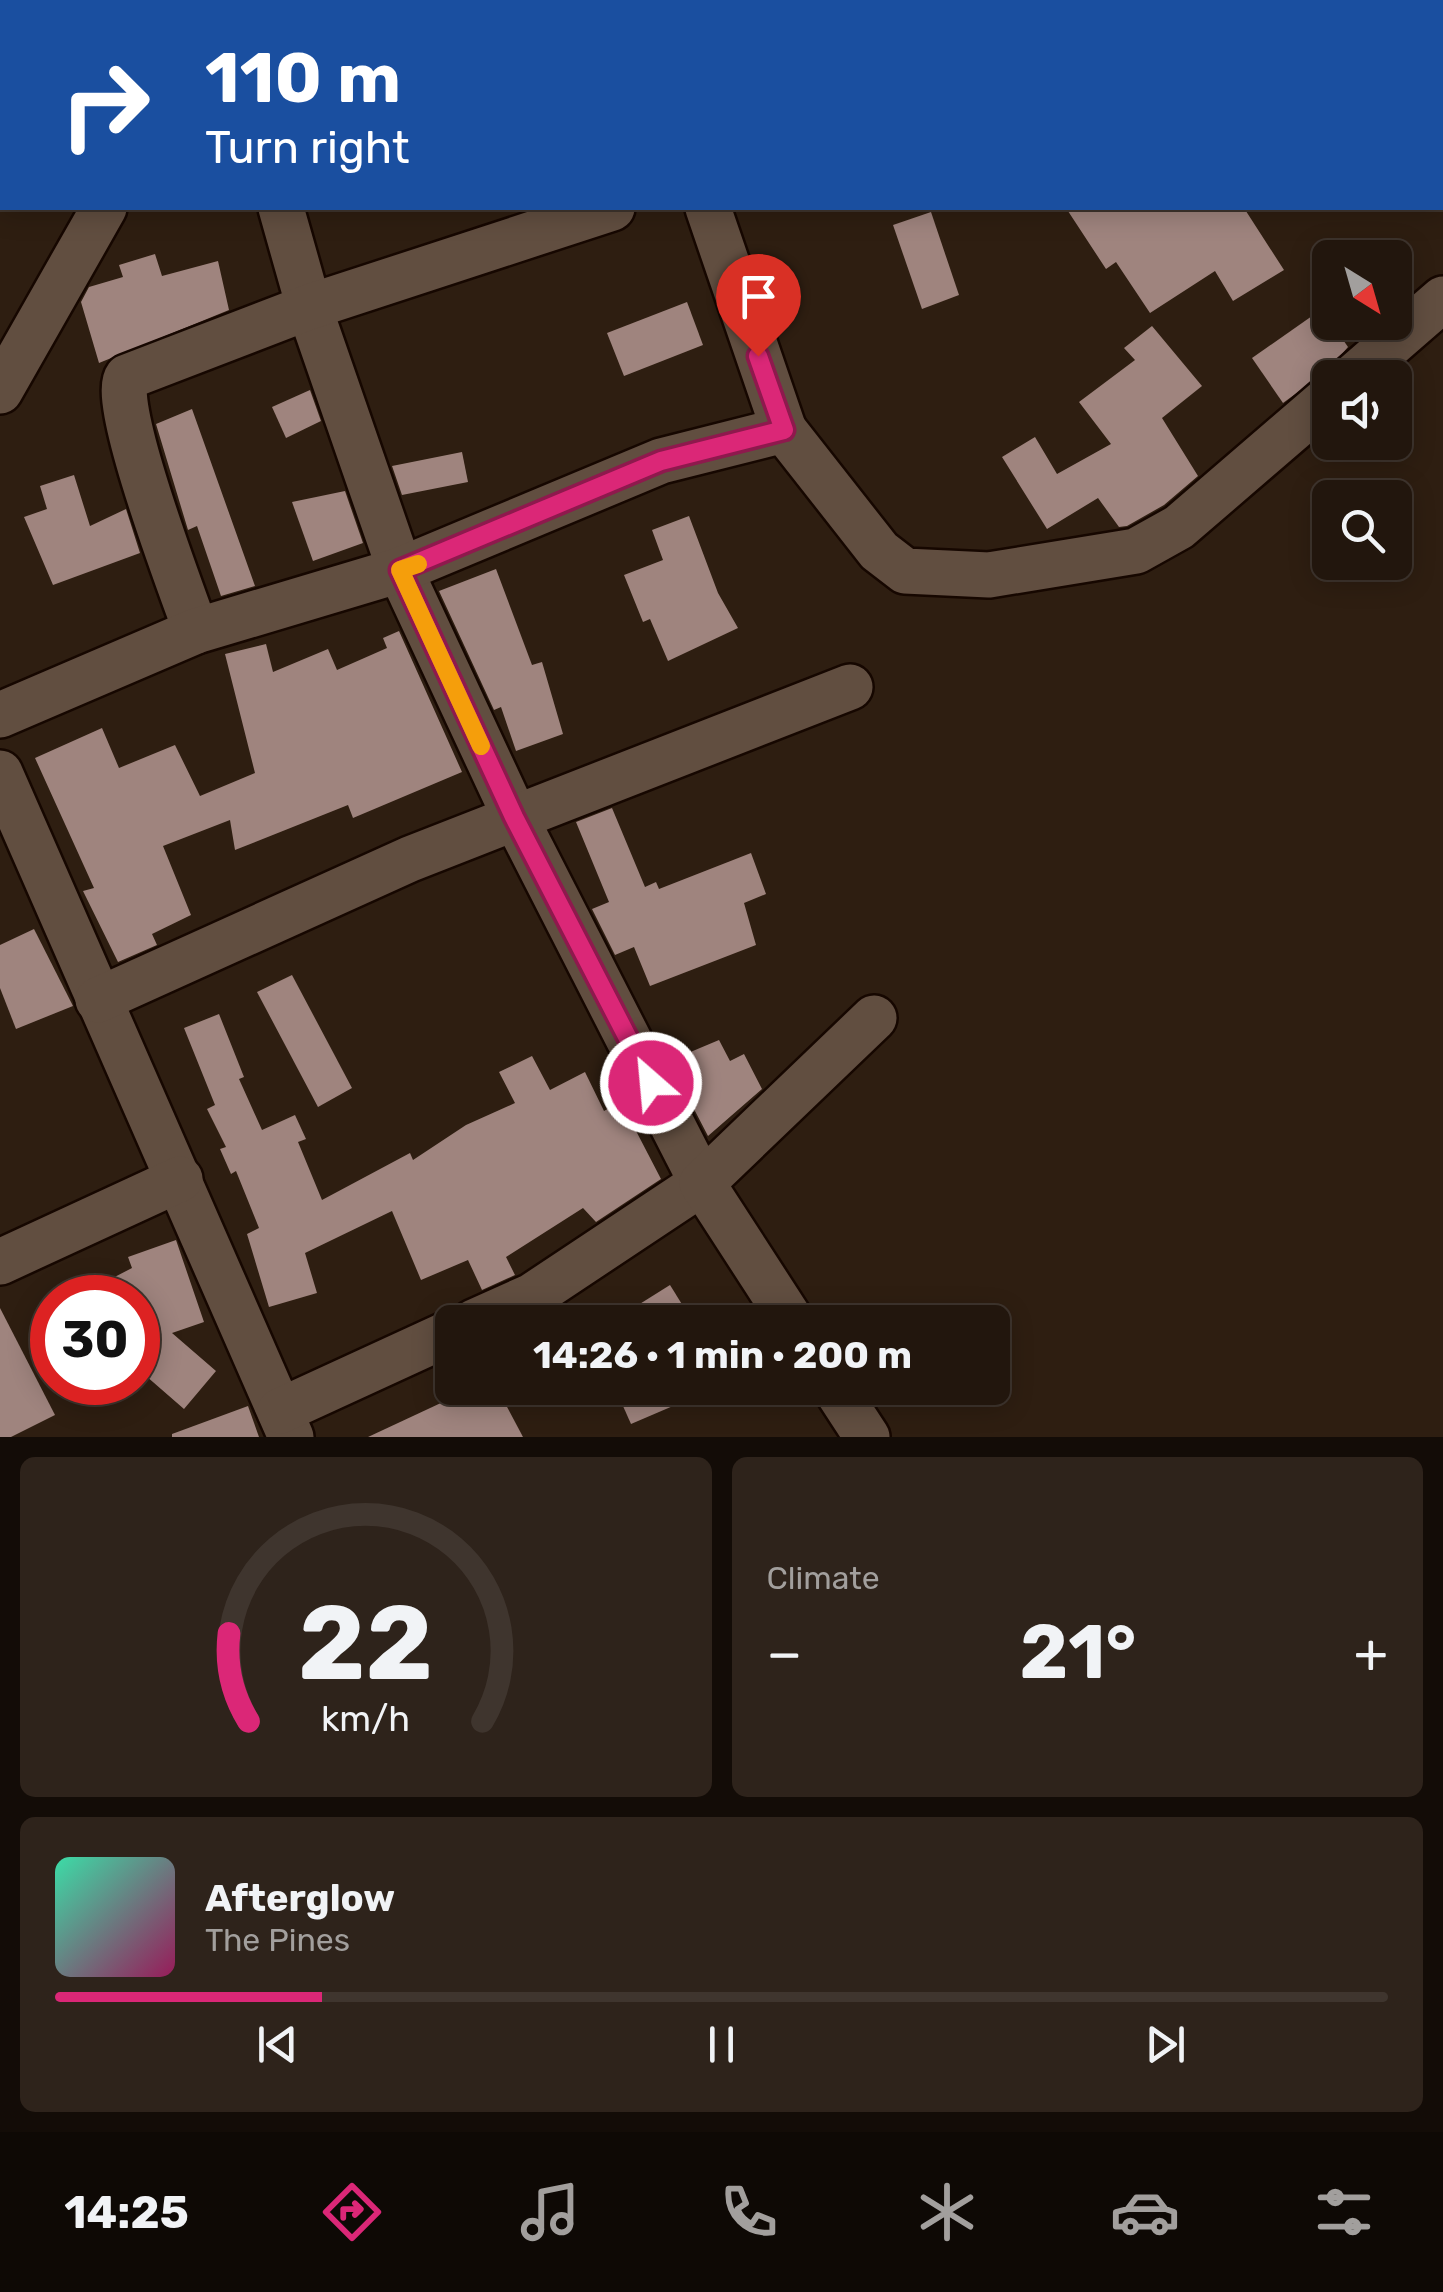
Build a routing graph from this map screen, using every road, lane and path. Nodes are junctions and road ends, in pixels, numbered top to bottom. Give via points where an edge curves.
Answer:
1 (103, 210) edge
2 (282, 210) edge
3 (606, 210) edge
4 (709, 210) edge
5 (1443, 299) edge
6 (309, 307) junction
7 (1373, 360) edge
8 (0, 392) edge
9 (1312, 412) edge
10 (784, 430) junction
11 (400, 570) junction
12 (196, 631) junction
13 (850, 687) dead end
14 (0, 715) edge
15 (0, 773) edge
16 (514, 817) junction
17 (98, 1000) junction
18 (874, 1018) dead end
19 (180, 1178) junction
20 (702, 1182) junction
21 (0, 1262) edge
22 (512, 1305) edge
23 (781, 1305) edge
24 (435, 1341) edge
25 (846, 1405) edge
26 (286, 1424) edge
27 (866, 1437) edge

1 - 8 street
2 - 6 street
3 - 6 street
4 - 10 street
5 - 7 street
6 - 11 street
6 - 12 street via 132,374 122,384 148,492
9 - 10 street via 1179,527 1136,550 989,574 906,572 879,551
10 - 11 street via 661,461
11 - 12 street
11 - 16 street
12 - 14 street
13 - 16 street
15 - 17 street
16 - 17 street
16 - 20 street
17 - 19 street
18 - 20 street
19 - 21 street
19 - 26 street
20 - 22 street
20 - 23 street
24 - 26 street
25 - 27 street

